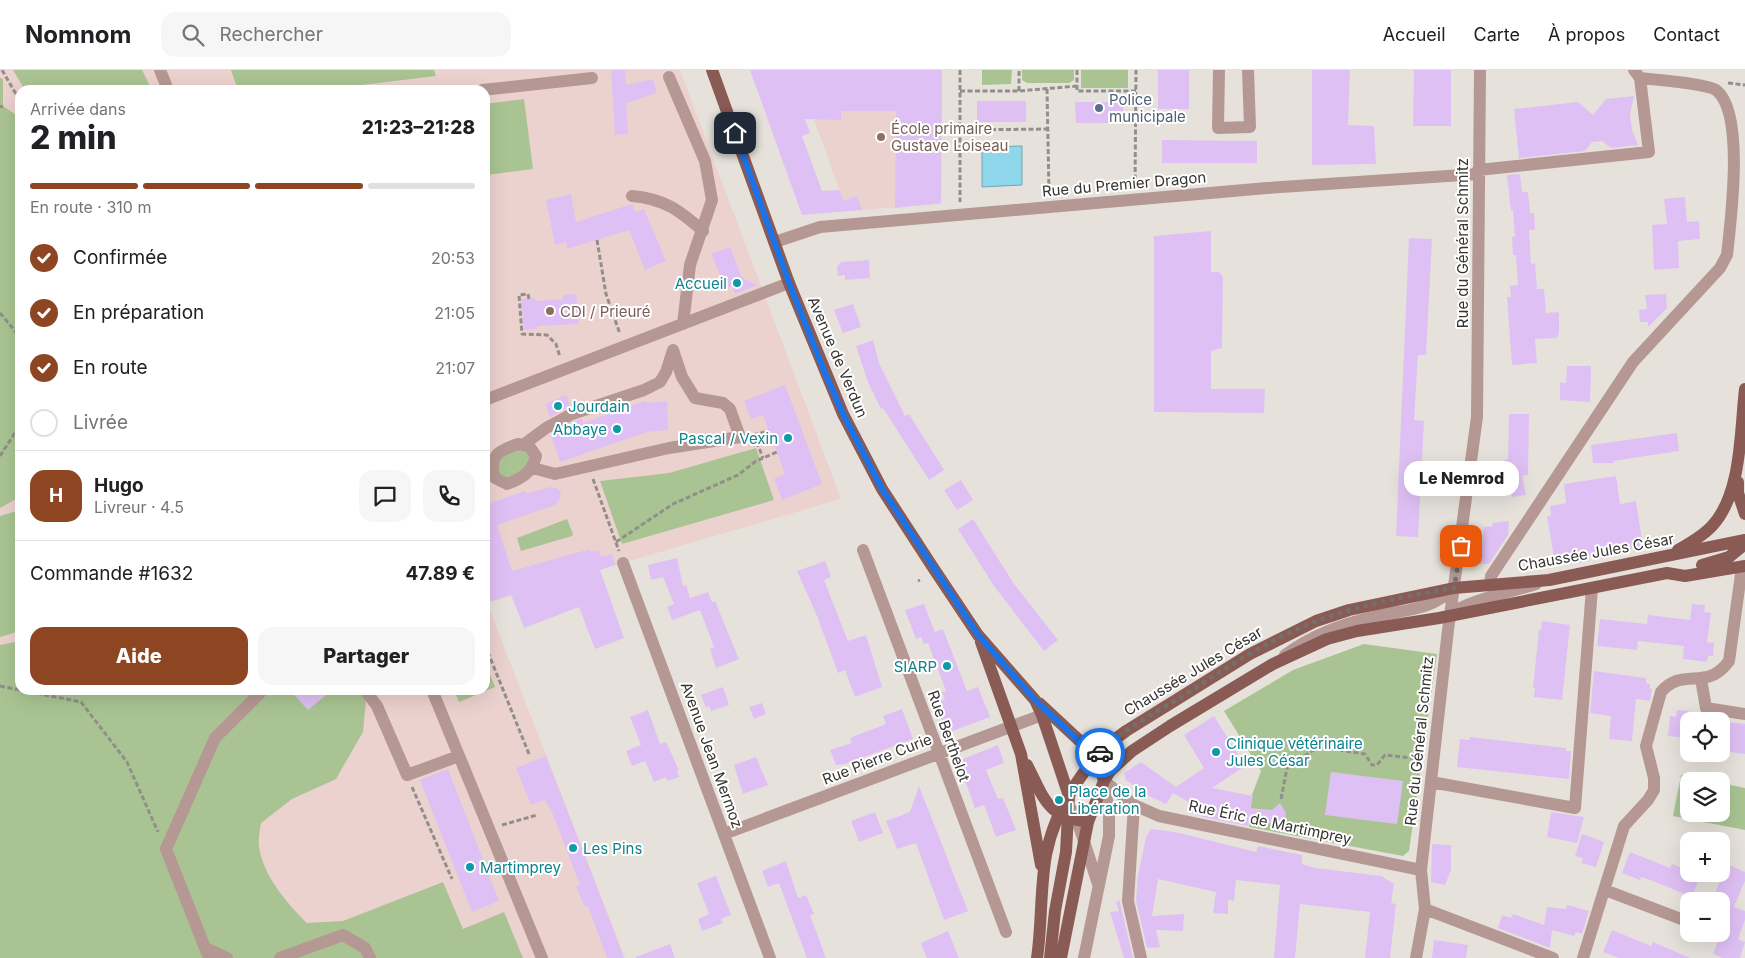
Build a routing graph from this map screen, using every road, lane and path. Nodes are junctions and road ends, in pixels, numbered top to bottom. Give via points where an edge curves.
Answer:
1 (2, 70) edge
2 (160, 70) edge
3 (712, 70) edge
4 (960, 70) edge
5 (1019, 70) edge
6 (1077, 70) edge
7 (1136, 70) edge
8 (1219, 70) edge
9 (1248, 70) edge
10 (1480, 70) edge
11 (1637, 74) edge
12 (669, 77) dead end
13 (592, 78) dead end
14 (1725, 83) dead end
15 (166, 85) edge
16 (1745, 85) edge
17 (1077, 86) junction
18 (490, 89) edge
19 (1047, 89) junction
20 (960, 91) junction
21 (1019, 91) junction
22 (1138, 91) junction
23 (15, 92) edge
24 (1048, 129) junction
25 (961, 130) junction
26 (1478, 172) junction
27 (632, 196) dead end
28 (1135, 200) junction
29 (1050, 207) junction
30 (960, 214) junction
31 (703, 231) junction
32 (597, 240) dead end
33 (775, 242) junction
34 (789, 283) junction
35 (528, 299) dead end
36 (0, 314) edge
37 (677, 326) junction
38 (15, 331) edge
39 (625, 346) junction
40 (673, 350) junction
41 (564, 370) junction
42 (1745, 390) edge
43 (490, 398) edge
44 (1743, 404) junction
45 (15, 433) edge
46 (754, 434) dead end
47 (523, 445) junction
48 (777, 452) dead end
49 (0, 456) edge
50 (763, 458) junction
51 (588, 467) junction
52 (533, 468) junction
53 (1745, 514) edge
54 (1745, 540) edge
55 (616, 542) junction
56 (1745, 544) edge
57 (863, 550) dead end
58 (1665, 556) junction
59 (623, 563) joint
60 (1743, 566) edge
61 (1667, 573) junction
62 (1549, 580) junction
63 (1490, 586) junction
64 (1454, 588) junction
65 (1592, 588) junction
66 (1450, 615) junction
67 (978, 635) junction
68 (490, 658) edge
69 (1274, 664) junction
70 (1701, 679) junction
71 (0, 686) edge
72 (15, 689) edge
73 (46, 695) edge
74 (259, 695) edge
75 (369, 695) edge
76 (434, 695) edge
77 (1035, 700) junction
78 (1745, 714) edge
79 (1042, 715) junction
80 (1011, 726) junction
81 (938, 753) junction
82 (528, 754) dead end
83 (1021, 754) junction
84 (459, 756) junction
85 (1096, 757) junction
86 (1426, 759) dead end
87 (407, 775) junction
88 (1104, 781) junction
89 (1431, 782) junction
90 (1069, 796) junction
91 (1281, 799) dead end
92 (1134, 805) junction
93 (537, 815) dead end
94 (1073, 819) junction
95 (485, 821) junction
96 (724, 834) junction
97 (1084, 843) junction
98 (166, 849) junction
99 (1421, 870) junction
100 (1043, 875) junction
101 (452, 879) dead end
102 (1098, 884) junction
103 (1605, 890) junction
104 (1425, 909) junction
105 (1680, 919) edge
106 (1006, 932) dead end
107 (207, 953) edge
108 (227, 958) edge
109 (280, 958) edge
110 (370, 958) edge
111 (542, 958) edge
112 (770, 958) edge
113 (1036, 958) edge
114 (1050, 958) edge
115 (1061, 958) edge
116 (1084, 958) edge
117 (1141, 958) edge
118 (1416, 958) edge
119 (1553, 958) edge
120 (1583, 958) edge

1 - 23 path
2 - 15 street
3 - 33 main road, Avenue de Verdun
4 - 20 path
5 - 21 path
6 - 17 path
7 - 22 path
8 - 9 street via 1218,128 1250,127
10 - 26 street, Rue du Général Schmitz
11 - 26 street, Rue du Premier Dragon via 1650,152
11 - 63 street via 1716,90 1732,110 1739,146 1727,256 1633,362 1491,576
12 - 31 street via 705,162 712,200
13 - 18 street
14 - 16 path
17 - 19 path
17 - 22 path via 1078,91
19 - 21 path
19 - 24 path
20 - 21 path
20 - 25 path
22 - 28 path
24 - 25 path
24 - 29 path
25 - 30 path
26 - 28 street, Rue du Premier Dragon
26 - 64 street, Rue du Général Schmitz via 1477,416
27 - 31 street via 652,198 677,208
28 - 29 street, Rue du Premier Dragon
29 - 30 street, Rue du Premier Dragon
30 - 33 street, Rue du Premier Dragon via 820,227
31 - 37 street via 690,265
32 - 39 path via 606,294
33 - 34 main road, Avenue de Verdun
34 - 37 street
34 - 67 main road, Avenue de Verdun via 843,414 882,489
35 - 41 path via 528,294 519,296 522,334 547,335 556,344
36 - 38 path
37 - 39 street
37 - 40 street
39 - 41 street
40 - 47 street via 660,382 572,414
40 - 51 street via 682,377 695,398 723,403 730,409 740,437 668,448
41 - 43 street
42 - 44 main road
44 - 53 main road via 1738,493
44 - 58 main road via 1732,492 1725,508 1714,525 1700,537
45 - 49 path
46 - 50 path
47 - 52 street via 529,446 536,456
47 - 52 street via 505,448 495,456 492,467 495,478 507,484 522,478
48 - 50 path
50 - 55 path via 738,475 672,504
51 - 52 street via 555,474
51 - 55 path
54 - 58 main road, Chaussée Jules César
55 - 59 path
56 - 61 main road via 1720,561
57 - 81 street, Rue Berthelot
58 - 62 main road, Chaussée Jules César
59 - 96 street, Avenue Jean Mermoz
60 - 61 main road via 1685,576
60 - 70 street via 1729,661 1718,672
61 - 65 main road
62 - 63 main road, Chaussée Jules César
62 - 66 street via 1468,605
63 - 64 main road, Chaussée Jules César
64 - 66 street, Rue du Général Schmitz
64 - 69 street via 1427,607 1331,629 1303,642
64 - 85 main road, Chaussée Jules César via 1349,610 1316,621 1250,654 1126,731
65 - 66 main road
65 - 89 street via 1575,808
66 - 69 main road via 1357,631 1312,645
66 - 89 street, Rue du Général Schmitz
67 - 77 main road, Avenue de Verdun
67 - 80 main road, Avenue de Verdun
68 - 82 path
69 - 88 main road via 1132,751
70 - 78 street via 1706,708
70 - 103 street via 1679,679 1661,692 1646,746 1654,790 1624,826
71 - 72 path
73 - 98 path via 81,702 127,762
74 - 98 street via 215,738
75 - 87 street via 377,706
76 - 84 street
77 - 79 main road, Avenue de Verdun
77 - 85 main road
79 - 80 street, Rue Pierre Curie
79 - 90 main road, Avenue de Verdun
80 - 81 street, Rue Pierre Curie
80 - 83 main road, Avenue de Verdun
81 - 96 street, Rue Pierre Curie
81 - 106 street, Rue Berthelot
83 - 94 main road via 1046,803
83 - 100 main road, Avenue de Verdun
84 - 87 street
84 - 95 street
85 - 88 main road
85 - 90 main road, Chaussée Jules César
86 - 91 path via 1385,755 1377,765 1372,765 1365,754 1318,747 1287,768
87 - 101 path
88 - 92 street, Rue Éric de Martimprey
88 - 94 main road
88 - 102 street via 1109,836
89 - 99 street, Rue du Général Schmitz
90 - 94 main road
92 - 99 street, Rue Éric de Martimprey via 1159,816
92 - 117 street via 1128,901
93 - 95 path via 500,825
94 - 97 street
94 - 100 main road via 1048,843
94 - 114 main road via 1055,911
95 - 111 street
96 - 112 street, Avenue Jean Mermoz
97 - 102 street
97 - 115 main road
98 - 107 street
99 - 104 street, Rue du Général Schmitz
100 - 113 main road
102 - 116 street
103 - 105 street
103 - 120 street
104 - 118 street, Rue du Général Schmitz
104 - 119 street
107 - 108 street
109 - 110 street via 343,935 366,948

